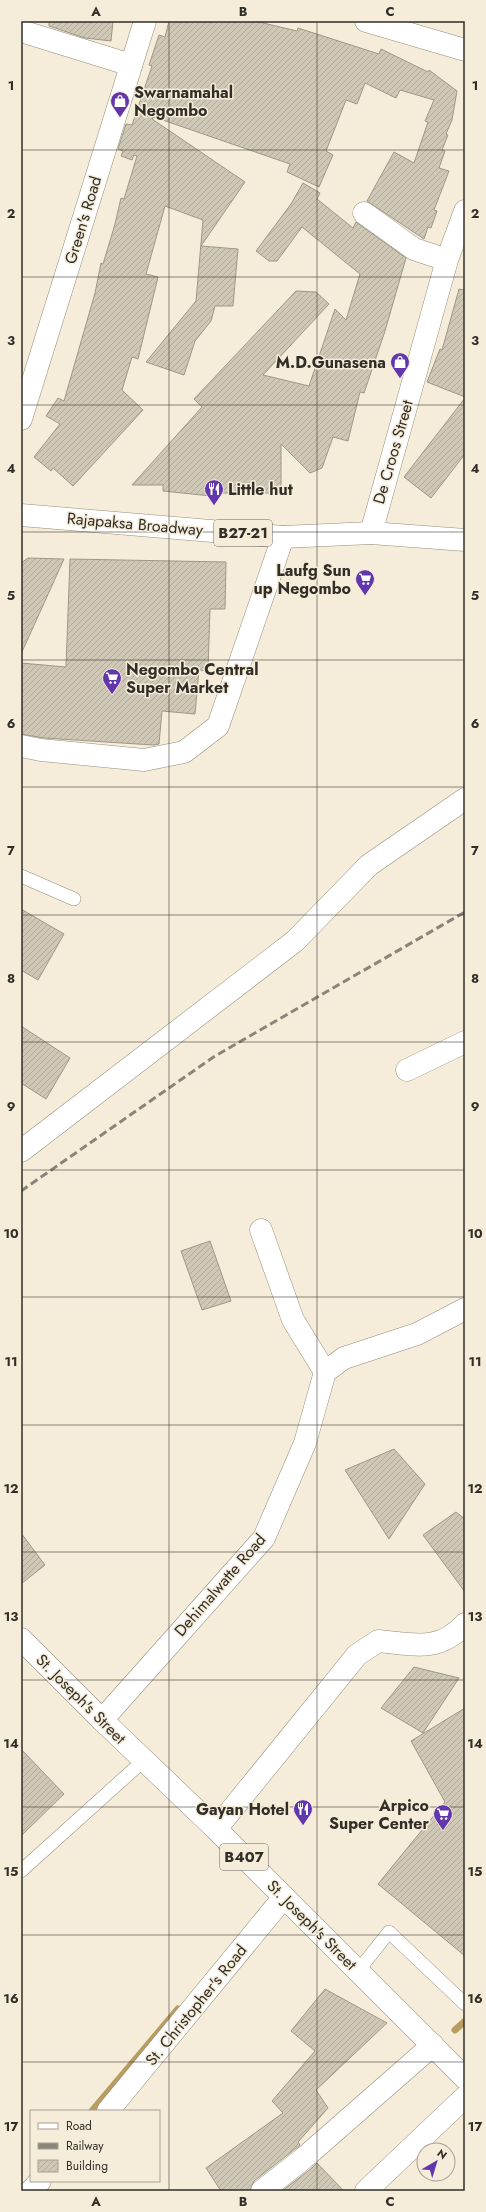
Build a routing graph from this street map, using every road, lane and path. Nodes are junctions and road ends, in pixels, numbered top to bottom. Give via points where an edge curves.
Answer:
1 (145, 21) edge
2 (366, 21) edge
3 (21, 31) edge
4 (465, 50) edge
5 (131, 65) junction
6 (465, 211) edge
7 (364, 213) dead end
8 (447, 260) junction
9 (21, 419) edge
10 (21, 515) edge
11 (370, 533) junction
12 (283, 537) junction
13 (465, 540) edge
14 (21, 746) edge
15 (465, 799) edge
16 (21, 876) edge
17 (74, 899) dead end
18 (465, 1042) edge
19 (407, 1070) dead end
20 (21, 1151) edge
21 (261, 1230) dead end
22 (465, 1309) edge
23 (325, 1372) junction
24 (465, 1624) edge
25 (21, 1639) edge
26 (102, 1720) junction
27 (143, 1760) junction
28 (216, 1829) junction
29 (21, 1872) edge
30 (284, 1897) junction
31 (358, 1971) junction
32 (465, 2004) edge
33 (433, 2045) junction
34 (465, 2078) edge
35 (465, 2097) edge
36 (109, 2110) edge
37 (39, 2182) edge
38 (31, 2191) edge
39 (262, 2191) edge
40 (366, 2191) edge

1 - 5 street, Green's Road
2 - 4 street
3 - 5 street
5 - 9 street, Green's Road
6 - 8 street, De Croos Street
7 - 8 street via 414,248
8 - 11 street, De Croos Street
10 - 12 street, Rajapaksa Broadway / B27-21
11 - 12 street, Rajapaksa Broadway / B27-21
11 - 13 street, Rajapaksa Broadway / B27-21
12 - 14 street via 218,726 184,752 144,760
15 - 20 street via 369,864 296,942
16 - 17 lane
18 - 19 street
21 - 23 street via 293,1320
22 - 23 street via 417,1334 344,1358
23 - 26 street, Dehimalwatte Road via 305,1443 264,1538
24 - 28 street via 454,1636 431,1645 378,1641 357,1656
25 - 26 street, St. Joseph's Street / B407
26 - 27 street, St. Joseph's Street / B407
27 - 28 street, St. Joseph's Street / B407
27 - 29 lane
28 - 30 street, St. Joseph's Street / B407
30 - 31 street, St. Joseph's Street / B407
30 - 36 street, St. Christopher's Road
31 - 32 lane via 388,1932
31 - 33 street, St. Joseph's Street / B407
33 - 34 street, St. Joseph's Street / B407
33 - 39 street via 304,2158
35 - 40 street
37 - 38 street

